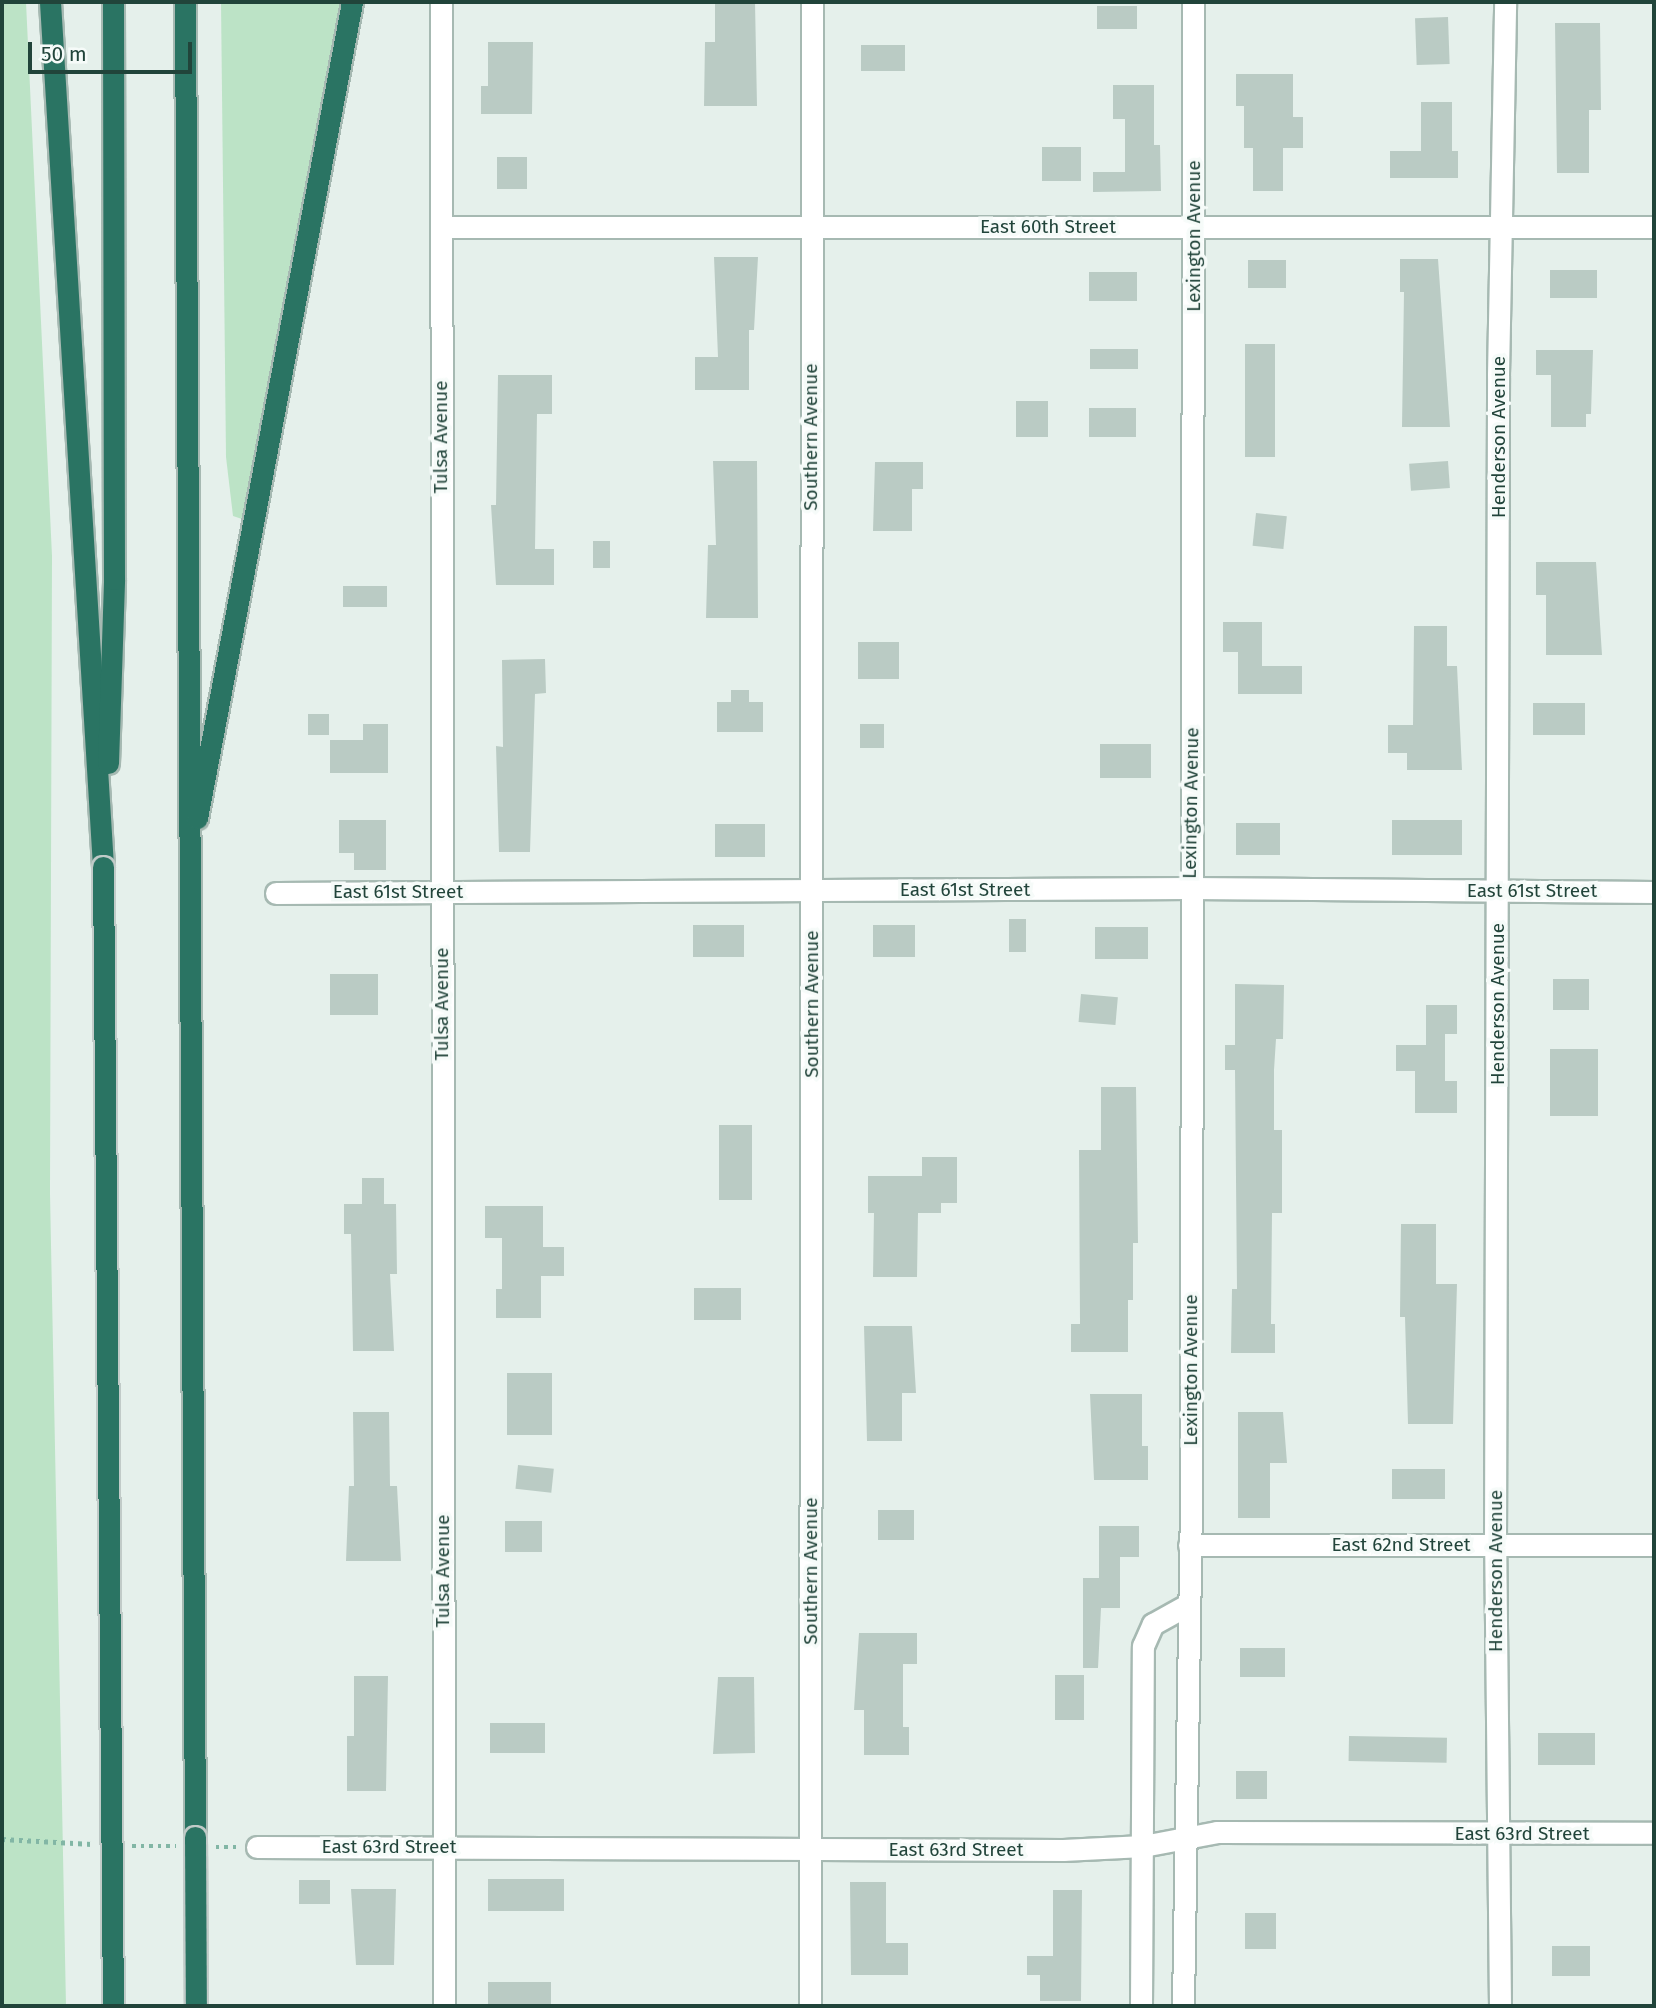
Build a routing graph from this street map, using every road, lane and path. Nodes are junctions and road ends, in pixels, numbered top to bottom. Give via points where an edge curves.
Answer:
1 (50, 2) edge
2 (113, 2) edge
3 (185, 2) edge
4 (441, 2) edge
5 (812, 2) edge
6 (1193, 2) edge
7 (1505, 2) edge
8 (352, 3) edge
9 (1499, 225) junction
10 (1654, 227) edge
11 (441, 228) junction
12 (812, 228) junction
13 (1194, 228) junction
14 (103, 867) junction
15 (188, 867) junction
16 (1190, 888) junction
17 (442, 891) junction
18 (813, 891) junction
19 (1498, 891) junction
20 (1654, 891) edge
21 (276, 893) dead end
22 (1189, 1545) junction
23 (1495, 1545) junction
24 (1654, 1545) edge
25 (1187, 1605) junction
26 (1654, 1833) edge
27 (1496, 1834) junction
28 (1184, 1837) junction
29 (1143, 1846) junction
30 (257, 1847) dead end
31 (444, 1847) junction
32 (810, 1850) junction
33 (113, 2006) edge
34 (196, 2006) edge
35 (444, 2006) edge
36 (810, 2006) edge
37 (1141, 2006) edge
38 (1183, 2006) edge
39 (1500, 2006) edge

1 - 14 highway
2 - 14 highway via 114,579
3 - 15 highway
4 - 11 street, Tulsa Avenue
5 - 12 street, Southern Avenue
6 - 13 street, Lexington Avenue
7 - 9 street, Henderson Avenue
8 - 15 highway
9 - 10 street, East 60th Street
9 - 13 street, East 60th Street
9 - 19 street, Henderson Avenue
11 - 12 street, East 60th Street
11 - 17 street, Tulsa Avenue
12 - 13 street, East 60th Street
12 - 18 street, Southern Avenue
13 - 16 street, Lexington Avenue
14 - 33 highway, bridge
15 - 34 highway, bridge via 195,1303
16 - 18 street, East 61st Street
16 - 19 street, East 61st Street
16 - 22 street, Lexington Avenue
17 - 18 street, East 61st Street
17 - 21 street, East 61st Street
17 - 31 street, Tulsa Avenue
18 - 32 street, Southern Avenue
19 - 20 street, East 61st Street
19 - 23 street, Henderson Avenue
22 - 23 street, East 62nd Street
22 - 25 street, Lexington Avenue
23 - 24 street, East 62nd Street
23 - 27 street, Henderson Avenue
25 - 28 street, Lexington Avenue
25 - 29 street via 1153,1624 1145,1634
26 - 27 street, East 63rd Street
27 - 28 street, East 63rd Street via 1217,1832
27 - 39 street, Henderson Avenue
28 - 29 street, East 63rd Street
28 - 38 street, Lexington Avenue
29 - 32 street, East 63rd Street
29 - 37 street
30 - 31 street, East 63rd Street
31 - 32 street, East 63rd Street
31 - 35 street, Tulsa Avenue
32 - 36 street, Southern Avenue

